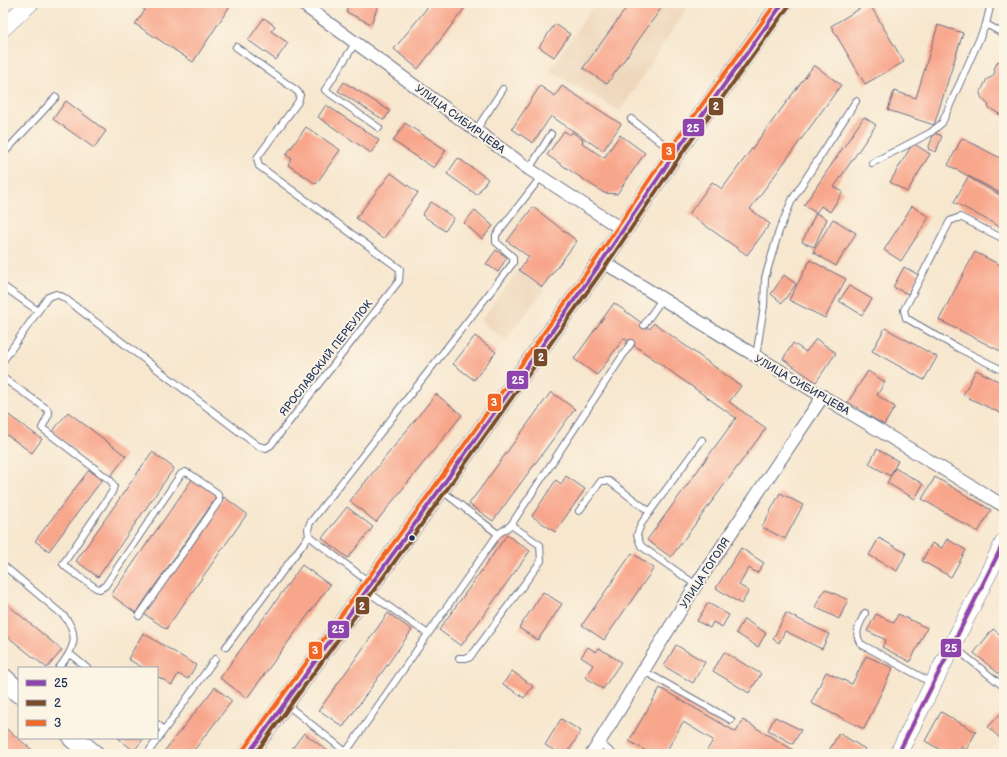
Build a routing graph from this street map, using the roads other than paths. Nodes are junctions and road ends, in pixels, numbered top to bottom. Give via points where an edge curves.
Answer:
1 (30, 3) edge
2 (301, 3) edge
3 (783, 3) edge
4 (991, 3) edge
5 (986, 24) junction
6 (3, 28) edge
7 (1004, 34) edge
8 (356, 42) junction
9 (236, 47) dead end
10 (503, 89) dead end
11 (56, 97) dead end
12 (856, 102) dead end
13 (631, 119) dead end
14 (379, 128) dead end
15 (476, 130) junction
16 (551, 134) dead end
17 (675, 153) junction
18 (3, 154) edge
19 (872, 163) dead end
20 (529, 169) junction
21 (542, 177) junction
22 (623, 230) junction
23 (1004, 239) edge
24 (602, 261) junction
25 (3, 286) edge
26 (662, 299) junction
27 (38, 311) junction
28 (644, 325) dead end
29 (631, 343) dead end
30 (755, 358) junction
31 (3, 361) edge
32 (1004, 371) edge
33 (3, 378) edge
34 (823, 396) junction
35 (702, 440) dead end
36 (440, 489) junction
37 (1004, 506) edge
38 (579, 511) dead end
39 (650, 512) junction
40 (511, 525) junction
41 (498, 534) junction
42 (309, 536) junction
43 (1004, 542) edge
44 (3, 565) edge
45 (696, 585) junction
46 (369, 587) junction
47 (865, 613) dead end
48 (139, 616) dead end
49 (428, 634) junction
50 (952, 646) junction
51 (226, 647) dead end
52 (70, 654) junction
53 (459, 658) dead end
54 (215, 659) dead end
55 (60, 667) edge
56 (87, 667) edge
57 (644, 671) junction
58 (3, 678) edge
59 (934, 683) junction
60 (1004, 688) edge
61 (18, 692) edge
62 (285, 703) junction
63 (731, 720) dead end
64 (158, 725) edge
65 (164, 730) junction
66 (158, 738) edge
67 (74, 739) edge
68 (158, 739) edge
69 (599, 742) junction
70 (345, 753) edge
71 (93, 754) edge
72 (147, 754) edge
73 (248, 754) edge
74 (592, 754) edge
75 (613, 754) edge
76 (898, 754) edge

1 - 6 main road
2 - 8 street, УЛИЦА СИБИРЦЕВА
3 - 17 main road
4 - 5 lane
5 - 7 lane
5 - 19 lane via 942,123 930,133
8 - 14 lane via 325,90
8 - 15 street, УЛИЦА СИБИРЦЕВА
9 - 27 lane, ЯРОСЛАВСКИЙ ПЕРЕУЛОК via 300,95 298,102 257,158 259,166 400,269 399,281 266,448 258,446 64,297 56,294 48,297
10 - 15 lane
11 - 18 lane
12 - 30 lane via 784,216 765,278 764,306
13 - 17 lane
15 - 20 street, УЛИЦА СИБИРЦЕВА
16 - 20 lane
17 - 22 main road
20 - 21 street, УЛИЦА СИБИРЦЕВА
21 - 22 street, УЛИЦА СИБИРЦЕВА
21 - 42 lane via 496,235 496,242 513,257 513,263 310,523
22 - 24 main road
23 - 32 lane via 960,217 950,221 904,310 906,318
24 - 26 street, УЛИЦА СИБИРЦЕВА
24 - 36 main road
25 - 27 lane
26 - 28 lane
26 - 30 street, УЛИЦА СИБИРЦЕВА
27 - 31 lane, ЯРОСЛАВСКИЙ ПЕРЕУЛОК
29 - 40 lane
30 - 34 street, УЛИЦА СИБИРЦЕВА
33 - 48 lane via 47,409 48,414 42,428 111,481 114,486 63,564 96,588 105,586 182,474 190,474 217,493 218,501
34 - 37 street, УЛИЦА СИБИРЦЕВА
34 - 45 street, УЛИЦА ГОГОЛЯ
35 - 39 lane
36 - 41 lane
36 - 46 main road
38 - 39 lane via 601,481 609,481
39 - 45 lane via 636,535 641,546
40 - 41 lane
40 - 53 lane via 540,545 541,561 475,651 469,658
41 - 49 lane
42 - 46 lane
42 - 51 lane
43 - 50 main road
44 - 52 lane via 70,623 74,631 74,642
45 - 57 street, УЛИЦА ГОГОЛЯ
46 - 49 lane
46 - 62 main road
47 - 59 lane via 857,632 857,639 861,644
49 - 70 lane
50 - 59 main road
50 - 60 lane
52 - 55 lane
52 - 56 lane
54 - 65 lane
57 - 63 lane
57 - 69 street, УЛИЦА ГОГОЛЯ
58 - 61 highway
59 - 76 main road
62 - 70 lane
62 - 73 main road
64 - 65 lane
65 - 66 lane
67 - 71 highway
68 - 72 lane
69 - 74 street, УЛИЦА ГОГОЛЯ
69 - 75 lane

